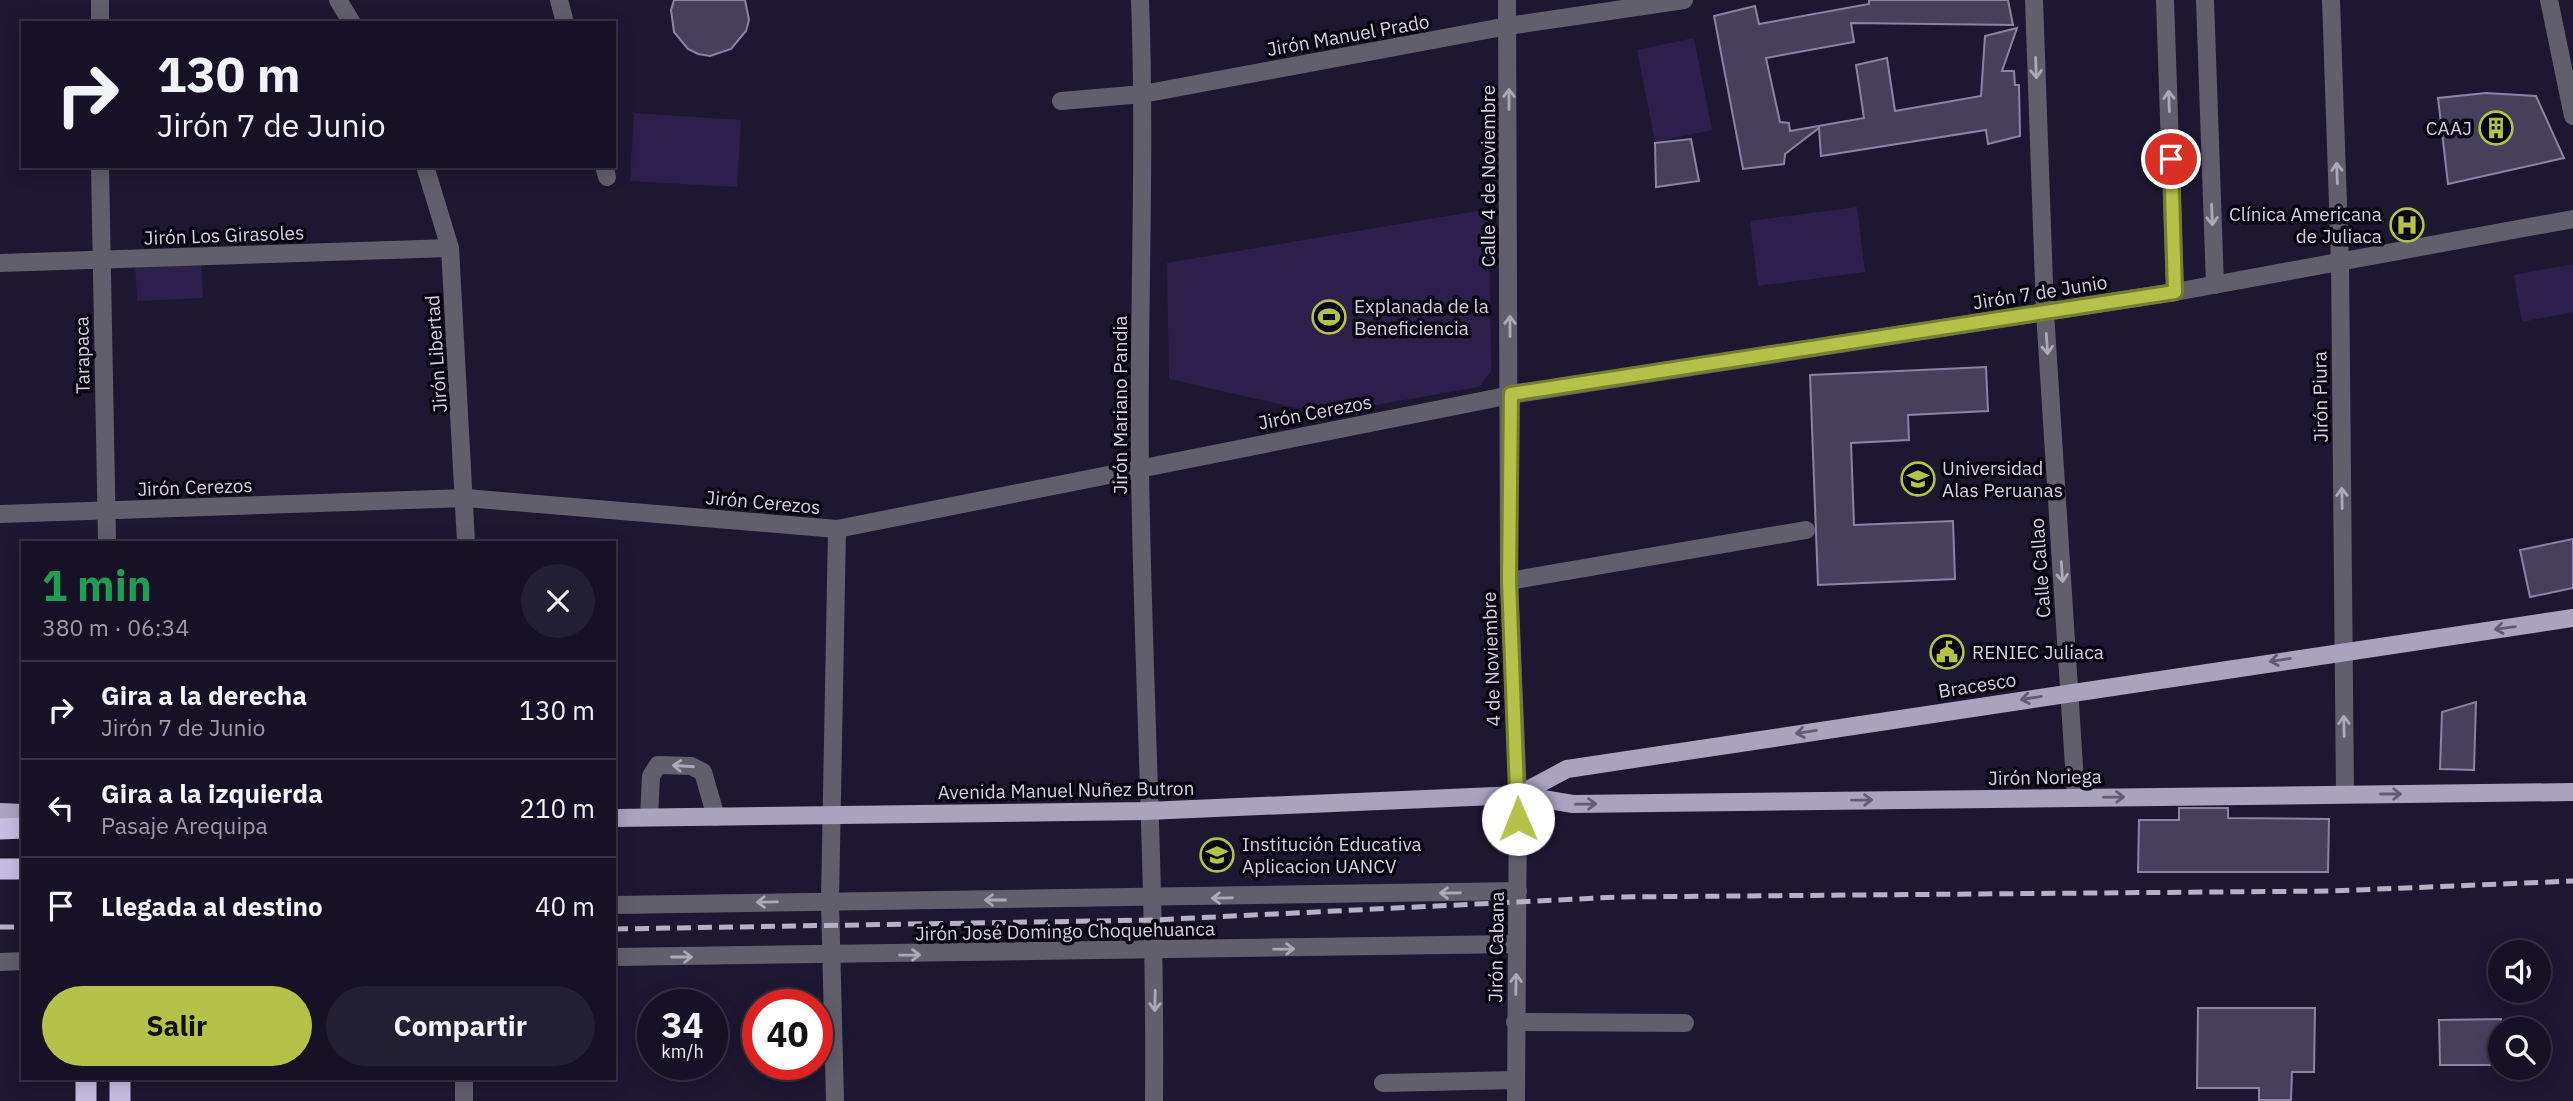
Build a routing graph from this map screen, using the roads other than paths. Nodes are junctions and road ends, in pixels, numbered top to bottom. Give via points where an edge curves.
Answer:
1 (100, 0) edge
2 (338, 0) edge
3 (559, 0) edge
4 (1140, 0) edge
5 (1507, 0) edge
6 (1684, 0) edge
7 (2034, 0) edge
8 (2165, 0) edge
9 (2205, 0) edge
10 (2331, 0) edge
11 (2549, 0) edge
12 (100, 21) edge
13 (351, 21) edge
14 (564, 21) edge
15 (1508, 26) junction
16 (1143, 94) junction
17 (1061, 101) dead end
18 (2573, 116) edge
19 (100, 168) edge
20 (426, 168) edge
21 (2573, 219) edge
22 (450, 248) junction
23 (100, 260) junction
24 (0, 263) edge
25 (2340, 263) junction
26 (2215, 285) junction
27 (2175, 292) junction
28 (2045, 312) junction
29 (1511, 394) junction
30 (1140, 468) junction
31 (466, 498) junction
32 (107, 511) junction
33 (0, 514) edge
34 (836, 529) junction
35 (1807, 530) dead end
36 (107, 541) edge
37 (466, 541) edge
38 (1509, 581) junction
39 (2573, 618) edge
40 (2343, 651) junction
41 (2069, 692) junction
42 (2573, 792) edge
43 (2345, 794) junction
44 (1518, 795) junction
45 (2076, 798) junction
46 (1147, 811) junction
47 (0, 812) edge
48 (21, 813) edge
49 (833, 816) junction
50 (616, 817) edge
51 (649, 817) junction
52 (716, 817) junction
53 (21, 828) edge
54 (0, 829) edge
55 (0, 869) edge
56 (21, 869) edge
57 (1518, 891) junction
58 (1153, 899) junction
59 (830, 901) junction
60 (616, 905) edge
61 (1516, 944) junction
62 (1156, 951) junction
63 (831, 956) junction
64 (616, 957) edge
65 (21, 961) edge
66 (0, 962) edge
67 (1515, 1022) junction
68 (1685, 1023) dead end
69 (86, 1080) edge
70 (120, 1080) edge
71 (464, 1080) edge
72 (1516, 1080) junction
73 (1383, 1083) dead end
74 (86, 1101) edge
75 (120, 1101) edge
76 (464, 1101) edge
77 (835, 1101) edge
78 (1154, 1101) edge
79 (1516, 1101) edge

1 - 12 street
2 - 13 street
3 - 14 street
4 - 16 street, Jirón Mariano Pandia
5 - 15 street, Calle 4 de Noviembre
6 - 15 street, Jirón Manuel Prado
7 -> 28 street, Calle Callao
27 -> 8 street
9 -> 26 street
25 -> 10 street, Jirón Piura
11 - 18 street
15 - 16 street, Jirón Manuel Prado
29 -> 15 street, Calle 4 de Noviembre
16 - 17 street, Jirón Manuel Prado
16 - 30 street, Jirón Mariano Pandia
19 - 23 street, Tarapaca
20 - 22 street, Jirón Libertad
21 - 25 street, Jirón 7 de Junio
22 - 23 street, Jirón Los Girasoles
22 - 31 street, Jirón Libertad
23 - 24 street, Jirón Los Girasoles
23 - 32 street, Tarapaca
25 - 26 street, Jirón 7 de Junio
40 -> 25 street, Jirón Piura
26 - 27 street, Jirón 7 de Junio
27 - 28 street, Jirón 7 de Junio
28 - 29 street, Jirón 7 de Junio
28 -> 41 street, Calle Callao
29 - 30 street, Jirón Cerezos
29 - 38 street, 4 de Noviembre
30 - 34 street, Jirón Cerezos
30 - 46 street, Jirón Mariano Pandia
31 - 32 street, Jirón Cerezos
31 - 34 street, Jirón Cerezos
31 - 37 street, Jirón Libertad
32 - 33 street, Jirón Cerezos
32 - 36 street, Tarapaca
34 - 49 street
35 - 38 street
38 - 44 street, 4 de Noviembre
39 -> 40 main road, Bracesco
40 -> 41 main road, Bracesco
43 -> 40 street, Jirón Piura
41 -> 44 main road, Bracesco via 1567,769
41 - 45 street, Calle Callao
43 -> 42 main road, Jirón Noriega
45 -> 43 main road, Jirón Noriega
44 -> 45 main road, Jirón Noriega via 1573,804
44 - 46 main road, Avenida Manuel Nuñez Butron
44 - 57 street, Jirón Cabana
46 - 49 main road, Avenida Manuel Nuñez Butron
46 - 58 street, Jirón Mariano Pandia
47 - 48 main road
49 - 52 main road, Avenida Manuel Nuñez Butron
49 - 59 street
50 - 51 main road, Avenida Manuel Nuñez Butron
51 - 52 main road, Avenida Manuel Nuñez Butron
52 -> 51 street via 702,772 691,766 658,765 651,776
53 - 54 highway
55 - 56 highway
57 -> 58 street
57 - 61 street, Jirón Cabana
58 -> 59 street
58 - 62 street, Jirón Mariano Pandia
59 -> 60 street
59 - 63 street
62 -> 61 street, Jirón José Domingo Choquehuanca
67 -> 61 street, Jirón Cabana
63 -> 62 street, Jirón José Domingo Choquehuanca
62 -> 78 street, Jirón Mariano Pandia
64 -> 63 street, Jirón José Domingo Choquehuanca
63 - 77 street
65 - 66 street
67 - 68 street
67 - 72 street, Jirón Cabana
69 - 74 highway
70 - 75 highway
71 - 76 street
72 - 73 street
72 - 79 street, Jirón Cabana

